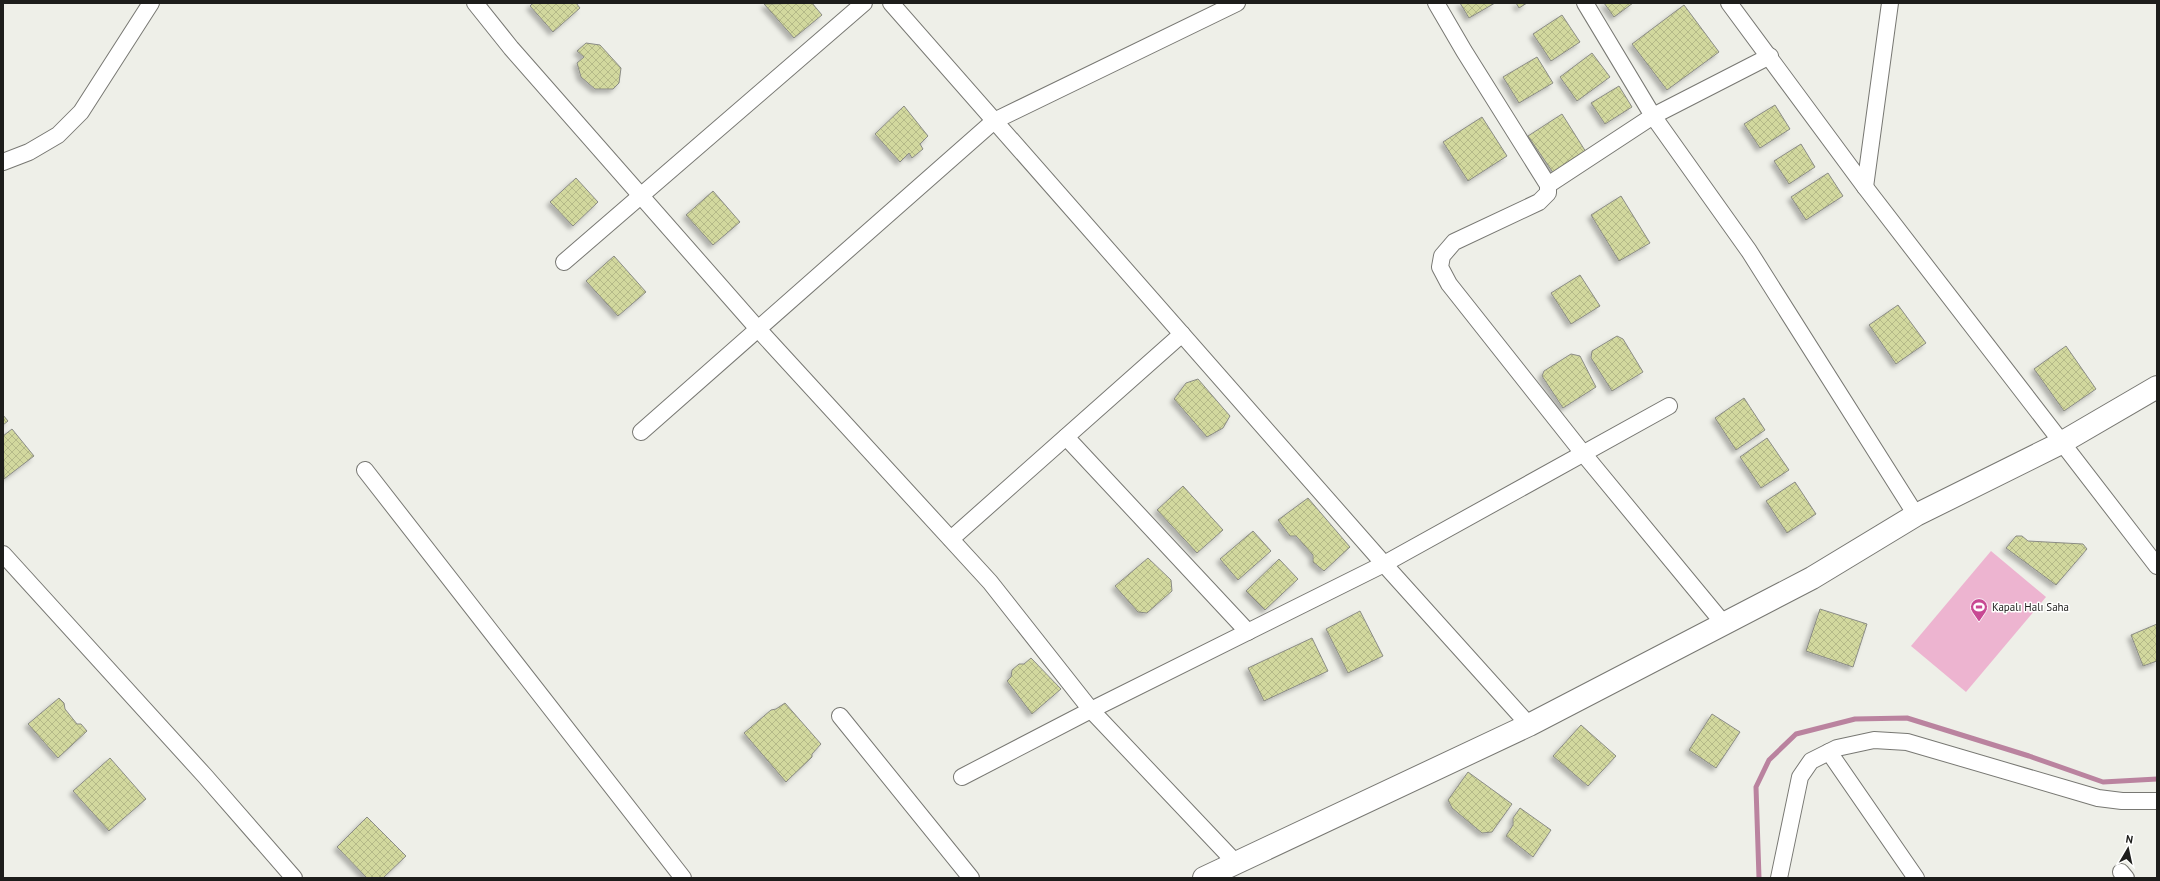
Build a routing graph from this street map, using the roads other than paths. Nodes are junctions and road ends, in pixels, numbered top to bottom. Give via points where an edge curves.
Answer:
1 (151, 3) edge
2 (475, 3) edge
3 (864, 3) edge
4 (891, 3) edge
5 (1237, 3) edge
6 (1436, 3) edge
7 (1585, 3) edge
8 (1730, 3) edge
9 (1744, 3) edge
10 (1890, 3) edge
11 (1742, 19) junction
12 (1770, 56) junction
13 (1653, 116) junction
14 (994, 121) junction
15 (3, 162) edge
16 (1548, 185) junction
17 (1865, 187) junction
18 (642, 196) junction
19 (564, 262) dead end
20 (758, 329) junction
21 (1182, 334) junction
22 (2157, 387) edge
23 (1669, 406) dead end
24 (641, 432) dead end
25 (1066, 436) junction
26 (2061, 443) junction
27 (1582, 452) junction
28 (365, 470) dead end
29 (1916, 515) junction
30 (951, 539) junction
31 (3, 554) edge
32 (1384, 564) junction
33 (2157, 566) edge
34 (1724, 624) junction
35 (1248, 632) junction
36 (1091, 710) junction
37 (840, 716) dead end
38 (1529, 725) junction
39 (1829, 752) junction
40 (962, 777) dead end
41 (2157, 800) edge
42 (1236, 863) junction
43 (294, 878) edge
44 (683, 878) edge
45 (971, 878) edge
46 (1204, 878) edge
47 (1779, 878) edge
48 (1916, 878) edge

1 - 15 street via 81,112 58,135 29,152
2 - 18 street via 511,48
3 - 18 street
4 - 14 street
5 - 14 street
6 - 16 street
7 - 13 street
8 - 11 street
9 - 11 street
10 - 17 street
11 - 12 street
12 - 13 street
12 - 17 street
13 - 16 street
13 - 29 street via 1749,251
14 - 20 street
14 - 21 street
16 - 27 street via 1548,193 1539,202 1454,242 1442,256 1440,267 1449,284
17 - 26 street
18 - 19 street
18 - 20 street
20 - 24 street
20 - 30 street
21 - 25 street
21 - 32 street
22 - 26 street
23 - 27 street
25 - 30 street
25 - 35 street
26 - 29 street
26 - 33 street
27 - 32 street
27 - 34 street
28 - 44 street
29 - 34 street via 1812,578
30 - 36 street via 990,582
31 - 43 street
32 - 35 street
32 - 38 street
34 - 38 street
35 - 36 street
36 - 40 street
36 - 42 street
37 - 45 street
38 - 42 street
39 - 41 street via 1874,740 1907,742 2098,798 2122,801
39 - 47 street via 1811,761 1800,777
39 - 48 street
42 - 46 street

